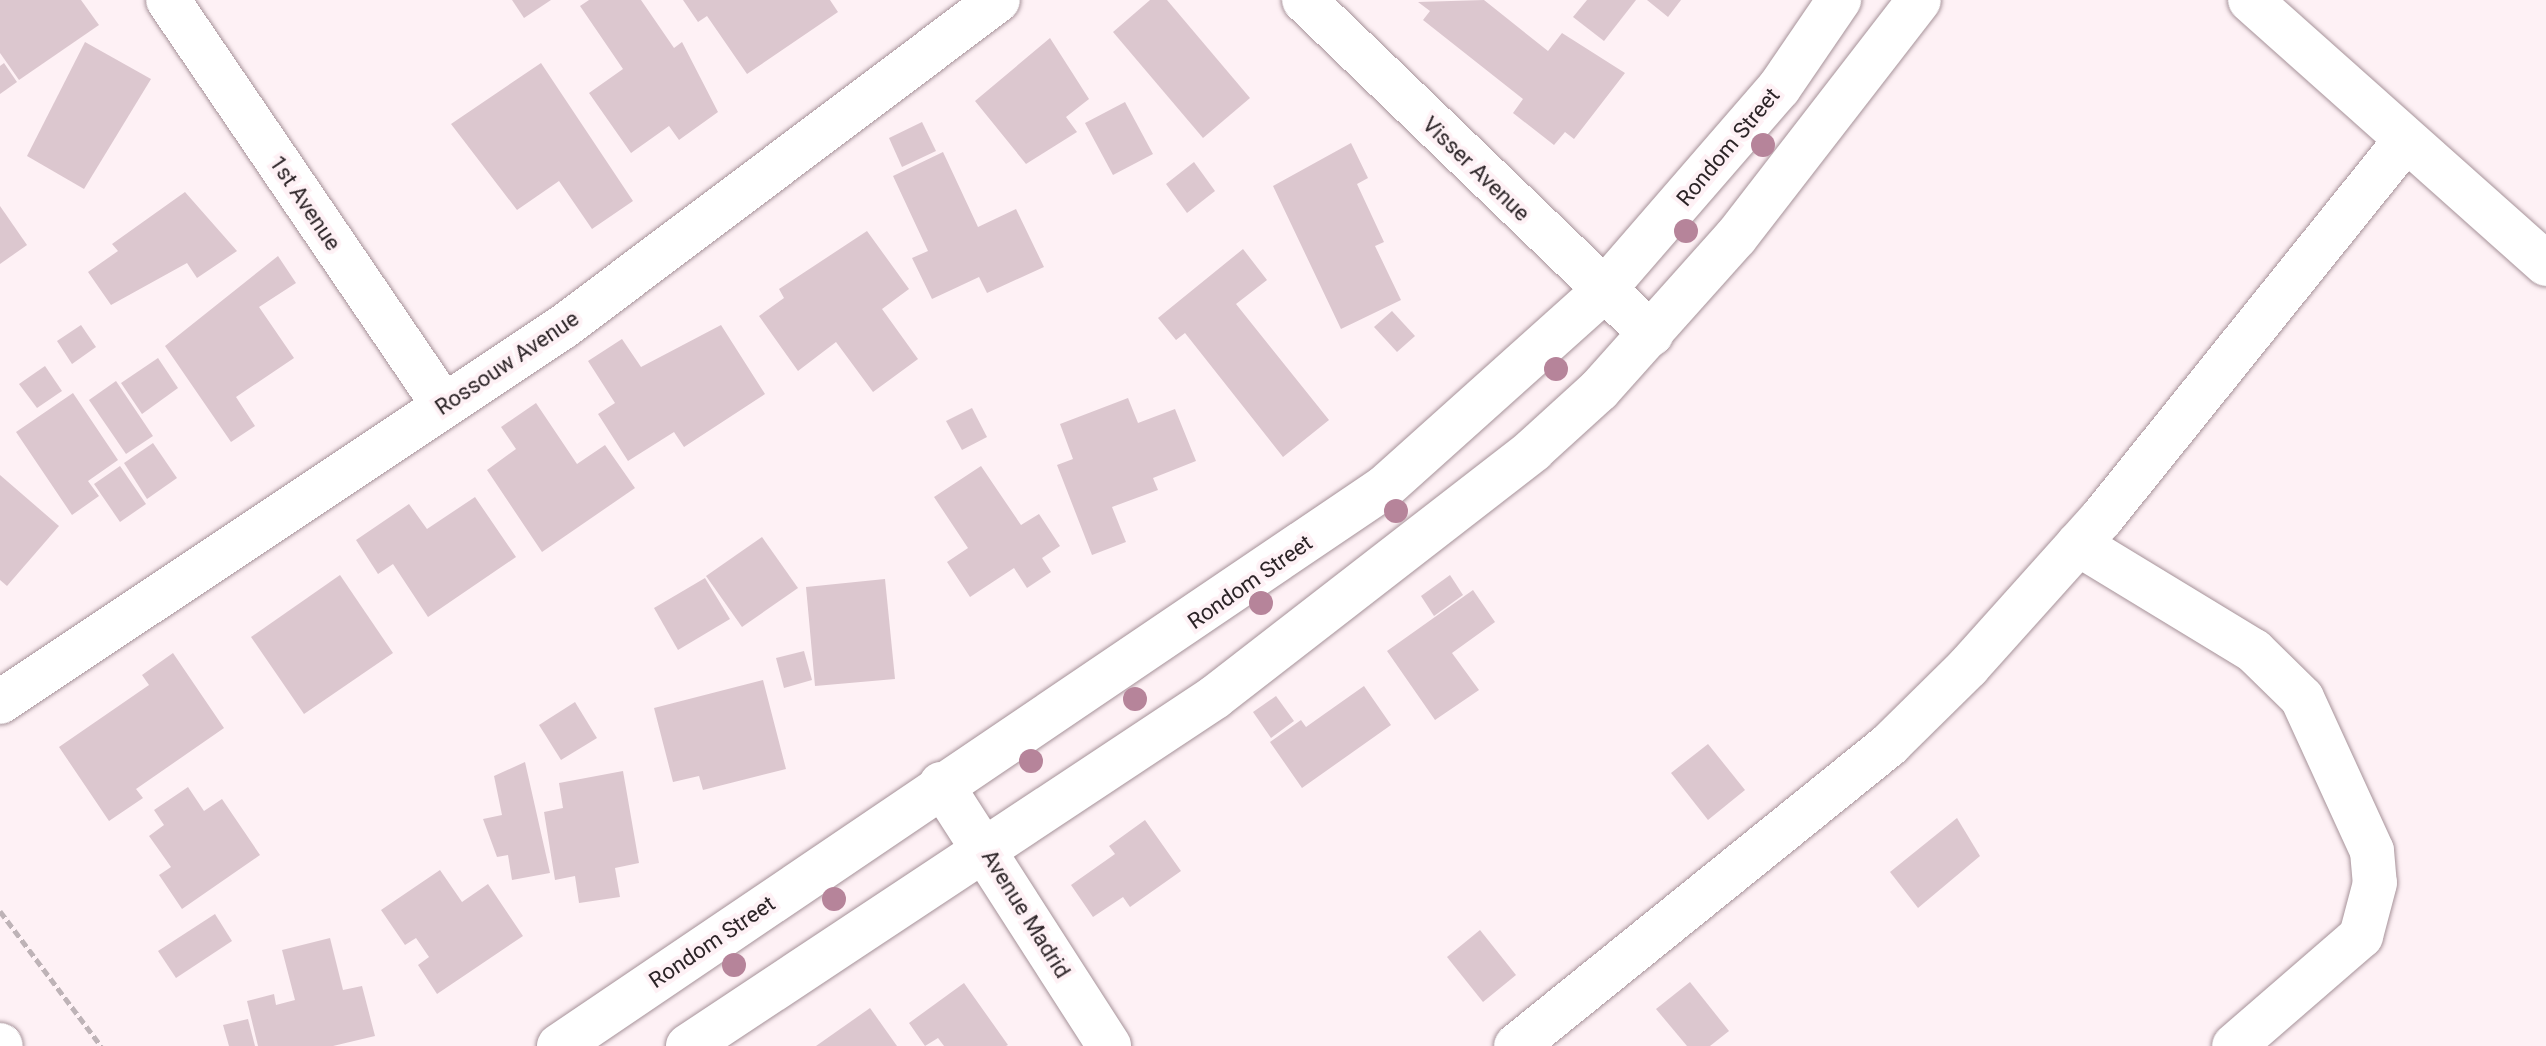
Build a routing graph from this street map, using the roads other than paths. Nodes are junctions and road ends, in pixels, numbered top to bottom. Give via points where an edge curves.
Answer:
1 (168, 0) edge
2 (998, 0) edge
3 (1304, 0) edge
4 (1839, 0) edge
5 (1919, 0) edge
6 (2250, 0) edge
7 (2406, 140) junction
8 (2546, 264) edge
9 (1602, 292) junction
10 (1651, 334) junction
11 (443, 405) junction
12 (2078, 544) junction
13 (0, 702) edge
14 (941, 784) junction
15 (986, 850) junction
16 (559, 1046) edge
17 (688, 1046) edge
18 (1109, 1046) edge
19 (1516, 1046) edge
20 (2234, 1046) edge

1 - 11 street, 1st Avenue
2 - 11 street, Rossouw Avenue via 575,318
3 - 9 street, Visser Avenue
4 - 9 street, Rondom Street via 1779,88
5 - 10 street via 1832,122
6 - 7 street
7 - 8 street
7 - 12 street
9 - 10 street, Visser Avenue
9 - 14 street, Rondom Street via 1385,487
10 - 15 street via 1533,450 1433,534 1215,697
11 - 13 street, Rossouw Avenue
12 - 19 street via 1890,744
12 - 20 street via 2254,651 2302,698 2372,851 2375,883 2361,936
14 - 15 street, Avenue Madrid
14 - 16 street, Rondom Street
15 - 17 street
15 - 18 street, Avenue Madrid

